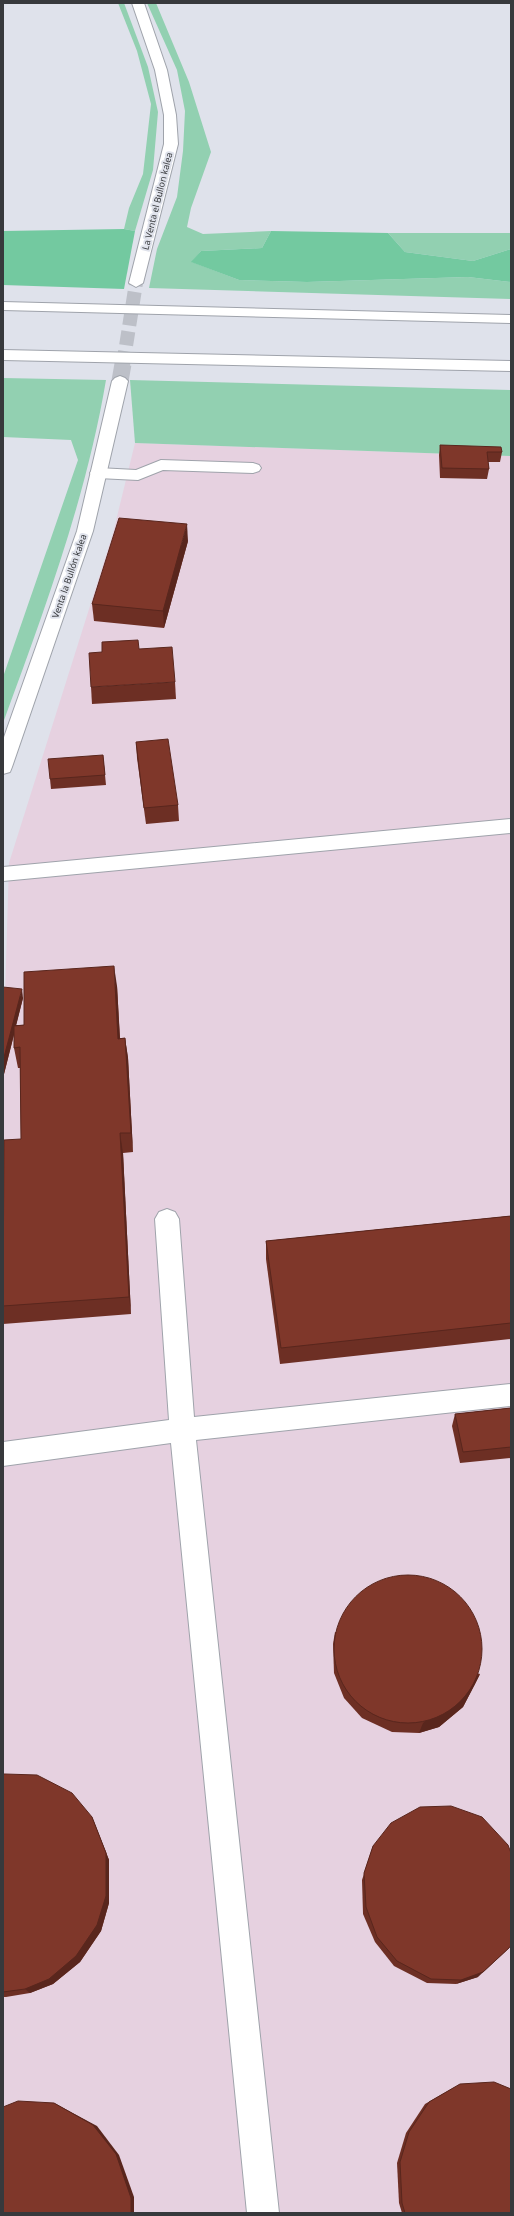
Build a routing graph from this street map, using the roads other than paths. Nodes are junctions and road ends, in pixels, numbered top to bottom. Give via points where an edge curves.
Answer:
1 (138, 3) edge
2 (136, 284) tunnel mouth
3 (3, 306) edge
4 (511, 319) edge
5 (3, 355) edge
6 (511, 366) edge
7 (120, 381) tunnel mouth
8 (252, 468) dead end
9 (98, 473) junction
10 (3, 767) edge
11 (511, 826) edge
12 (3, 874) edge
13 (167, 1219) dead end
14 (511, 1395) edge
15 (182, 1430) junction
16 (3, 1454) edge
17 (263, 2213) edge

1 - 2 main road, La Venta el Bullon kalea via 162,70 172,144
3 - 4 main road
5 - 6 main road
7 - 9 main road, Venta la Bullón kalea
8 - 9 main road via 161,465 138,475
9 - 10 main road, Venta la Bullón kalea via 85,531
11 - 12 main road
13 - 15 main road
14 - 15 main road
15 - 16 main road
15 - 17 main road

